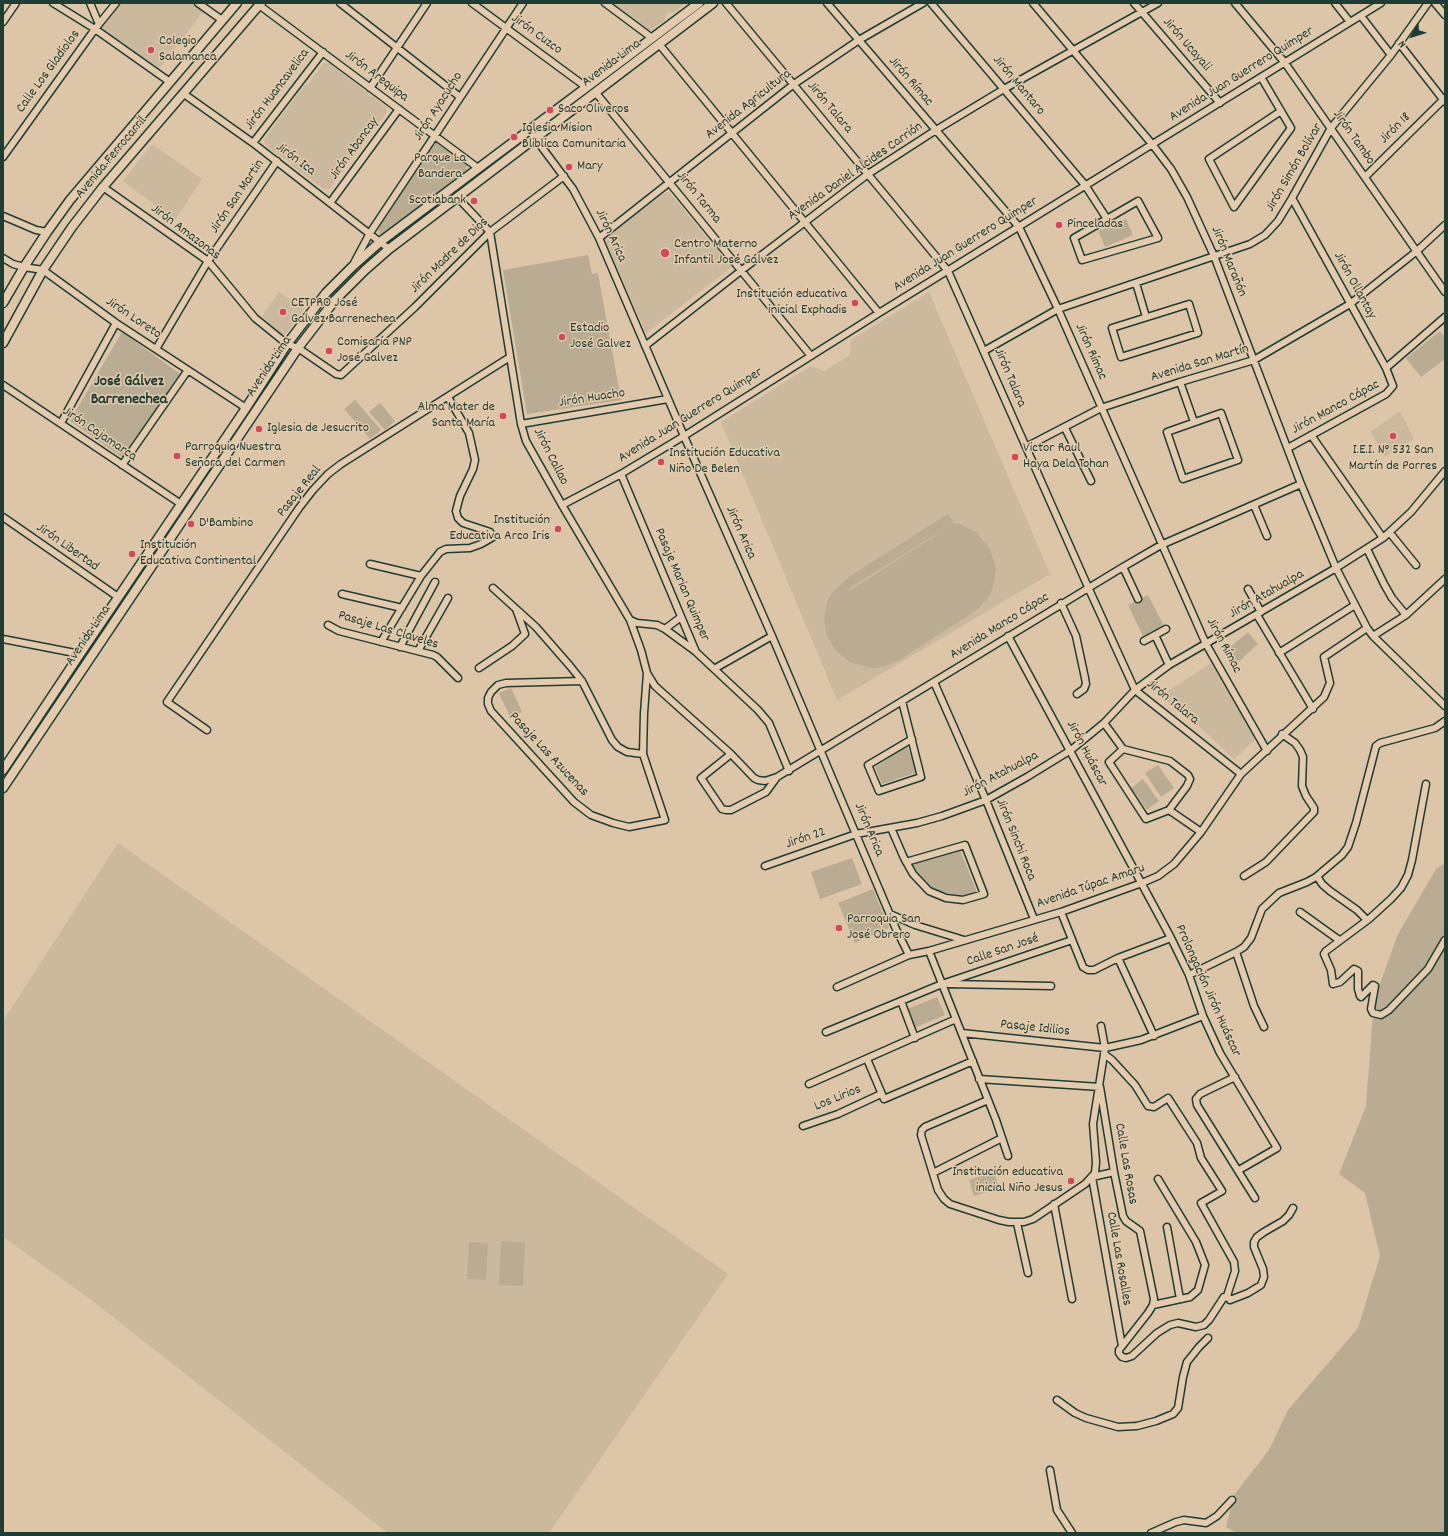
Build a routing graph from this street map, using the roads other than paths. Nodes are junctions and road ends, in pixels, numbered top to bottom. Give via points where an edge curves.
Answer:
1 (16, 3) edge
2 (53, 3) edge
3 (90, 3) edge
4 (116, 3) edge
5 (198, 3) edge
6 (237, 3) edge
7 (340, 3) edge
8 (427, 3) edge
9 (472, 3) edge
10 (523, 3) edge
11 (605, 3) edge
12 (699, 3) edge
13 (713, 3) edge
14 (726, 3) edge
15 (827, 3) edge
16 (923, 3) edge
17 (931, 3) edge
18 (1033, 3) edge
19 (1134, 3) edge
20 (1158, 3) edge
21 (1236, 3) edge
22 (1334, 3) edge
23 (1381, 3) edge
24 (1428, 3) edge
25 (1435, 3) edge
26 (260, 4) edge
27 (1142, 12) junction
28 (1445, 15) edge
29 (1360, 16) junction
30 (222, 20) junction
31 (3, 22) edge
32 (1350, 22) junction
33 (97, 26) junction
34 (506, 28) junction
35 (652, 38) junction
36 (859, 40) junction
37 (1399, 43) junction
38 (659, 44) junction
39 (397, 48) junction
40 (1074, 50) junction
41 (322, 52) junction
42 (1391, 55) junction
43 (1285, 62) junction
44 (1261, 77) junction
45 (170, 82) junction
46 (794, 84) junction
47 (586, 87) junction
48 (370, 88) junction
49 (1004, 89) junction
50 (596, 92) junction
51 (184, 94) junction
52 (460, 97) junction
53 (1444, 100) edge
54 (1220, 103) junction
55 (399, 109) junction
56 (1281, 111) junction
57 (1331, 128) junction
58 (529, 130) junction
59 (936, 130) junction
60 (731, 132) junction
61 (434, 136) junction
62 (535, 138) junction
63 (253, 143) junction
64 (1152, 144) junction
65 (3, 157) edge
66 (277, 161) junction
67 (478, 168) junction
68 (868, 174) junction
69 (564, 176) junction
70 (1365, 177) junction
71 (670, 182) junction
72 (1085, 185) junction
73 (104, 187) junction
74 (458, 197) junction
75 (1292, 198) junction
76 (330, 203) junction
77 (3, 216) edge
78 (1107, 219) junction
79 (805, 222) junction
80 (1445, 225) edge
81 (1019, 227) junction
82 (47, 232) junction
83 (490, 232) junction
84 (370, 233) junction
85 (599, 238) junction
86 (380, 242) junction
87 (389, 248) junction
88 (1417, 252) junction
89 (1214, 256) junction
90 (3, 258) edge
91 (208, 261) junction
92 (353, 266) junction
93 (24, 267) junction
94 (43, 270) junction
95 (742, 270) junction
96 (948, 271) junction
97 (1136, 283) junction
98 (1445, 292) edge
99 (3, 303) edge
100 (1350, 304) junction
101 (1058, 309) junction
102 (879, 313) junction
103 (1445, 316) edge
104 (1146, 317) junction
105 (116, 323) junction
106 (3, 343) edge
107 (287, 344) junction
108 (645, 346) junction
109 (298, 348) junction
110 (156, 349) junction
111 (984, 350) junction
112 (811, 356) junction
113 (510, 357) junction
114 (1254, 360) junction
115 (1386, 368) junction
116 (188, 370) junction
117 (341, 375) joint
118 (1180, 382) junction
119 (3, 385) edge
120 (1393, 386) joint
121 (448, 397) junction
122 (668, 399) junction
123 (246, 408) junction
124 (1101, 408) junction
125 (1194, 422) junction
126 (61, 424) junction
127 (520, 424) junction
128 (1065, 428) junction
129 (684, 436) junction
130 (1311, 436) junction
131 (1026, 448) junction
132 (1288, 448) junction
133 (122, 465) junction
134 (1445, 471) edge
135 (621, 474) junction
136 (1091, 481) dead end
137 (1301, 484) junction
138 (181, 504) junction
139 (1254, 504) junction
140 (562, 505) junction
141 (3, 517) edge
142 (1390, 533) junction
143 (1267, 536) dead end
144 (1382, 538) junction
145 (1161, 545) junction
146 (1366, 549) junction
147 (370, 564) dead end
148 (1416, 565) dead end
149 (1123, 567) junction
150 (1336, 568) junction
151 (421, 576) junction
152 (1445, 579) edge
153 (435, 582) dead end
154 (1088, 587) junction
155 (493, 588) dead end
156 (1248, 589) dead end
157 (342, 594) dead end
158 (118, 598) junction
159 (448, 598) dead end
160 (1138, 598) dead end
161 (1061, 603) junction
162 (1355, 605) junction
163 (402, 608) junction
164 (515, 608) junction
165 (1259, 613) junction
166 (1406, 615) junction
167 (681, 617) junction
168 (630, 620) junction
169 (328, 625) dead end
170 (1367, 628) junction
171 (665, 629) junction
172 (1166, 629) dead end
173 (1155, 635) junction
174 (772, 636) junction
175 (1008, 636) junction
176 (1373, 636) junction
177 (3, 639) edge
178 (1144, 641) dead end
179 (381, 642) junction
180 (1206, 644) junction
181 (400, 647) junction
182 (418, 651) junction
183 (696, 652) junction
184 (1279, 653) junction
185 (80, 654) junction
186 (1169, 665) junction
187 (479, 668) dead end
188 (714, 669) junction
189 (647, 673) junction
190 (458, 678) dead end
191 (582, 681) junction
192 (934, 682) junction
193 (1135, 690) junction
194 (1077, 694) dead end
195 (902, 702) junction
196 (1445, 706) edge
197 (1313, 708) junction
198 (1445, 721) edge
199 (1104, 723) junction
200 (207, 730) dead end
201 (1282, 734) junction
202 (912, 739) junction
203 (1124, 749) junction
204 (1071, 750) junction
205 (821, 751) junction
206 (1267, 751) junction
207 (643, 754) junction
208 (731, 754) junction
209 (4, 767) edge
210 (14, 771) junction
211 (789, 771) junction
212 (1241, 774) junction
213 (777, 777) junction
214 (1426, 784) dead end
215 (3, 788) edge
216 (986, 800) junction
217 (1169, 810) junction
218 (891, 828) junction
219 (1201, 832) junction
220 (856, 834) junction
221 (906, 862) junction
222 (765, 866) dead end
223 (1244, 876) dead end
224 (1317, 876) junction
225 (1142, 883) junction
226 (1061, 912) junction
227 (1300, 912) dead end
228 (890, 914) junction
229 (1034, 919) junction
230 (1367, 920) junction
231 (1171, 938) junction
232 (964, 940) junction
233 (1072, 940) junction
234 (1339, 940) junction
235 (1445, 940) edge
236 (929, 951) junction
237 (1236, 952) junction
238 (909, 956) junction
239 (1118, 958) junction
240 (1188, 975) junction
241 (942, 984) junction
242 (1051, 986) dead end
243 (837, 987) dead end
244 (901, 1001) junction
245 (1203, 1016) junction
246 (956, 1019) junction
247 (1102, 1026) dead end
248 (1264, 1027) dead end
249 (826, 1032) dead end
250 (962, 1033) junction
251 (1154, 1036) junction
252 (915, 1038) junction
253 (1105, 1051) junction
254 (866, 1059) junction
255 (972, 1061) junction
256 (1235, 1077) junction
257 (979, 1079) junction
258 (809, 1084) dead end
259 (1100, 1087) junction
260 (881, 1094) junction
261 (988, 1100) junction
262 (803, 1126) dead end
263 (1002, 1138) junction
264 (1008, 1156) dead end
265 (1239, 1170) junction
266 (1114, 1172) junction
267 (932, 1173) junction
268 (1092, 1177) junction
269 (1158, 1179) dead end
270 (1255, 1198) dead end
271 (1054, 1204) junction
272 (1293, 1208) dead end
273 (1017, 1223) junction
274 (1167, 1227) dead end
275 (1028, 1273) dead end
276 (1227, 1296) junction
277 (1072, 1299) dead end
278 (1180, 1299) junction
279 (1153, 1305) junction
280 (1208, 1338) dead end
281 (1122, 1346) junction
282 (1057, 1400) dead end
283 (1050, 1470) dead end
284 (1232, 1500) dead end
285 (1072, 1533) edge
286 (1151, 1533) edge

1 - 31 street
2 - 33 street
3 - 33 street
4 - 33 street, Calle Los Gladiolos
5 - 30 street
6 - 30 main road, Avenida Ferrocarril
7 - 39 street
8 - 39 street
9 - 34 street, Jirón Cuzco
10 - 34 street, Jirón Ayacucho
11 - 35 street
12 - 35 main road, Avenida Lima
13 - 38 main road, Avenida Lima
14 - 46 street, Jirón Talara
15 - 36 street, Jirón Rímac
16 - 36 street, Avenida Agricultura
17 - 49 street, Jirón Mantaro
18 - 40 street, Jirón Marañón
19 - 27 street, Jirón Ucayali
20 - 27 street, Avenida Daniel Alcides Carrión
21 - 43 street, Jirón Tambo
22 - 32 street
23 - 29 street, Avenida Juan Guerrero Quimper
24 - 37 street, Jirón Simón Bolívar
25 - 28 street
26 - 41 street, Jirón Arequipa
26 - 51 main road, Avenida Ferrocarril
27 - 40 street, Avenida Daniel Alcides Carrión
27 - 54 street, Jirón Ucayali
29 - 32 street, Avenida Juan Guerrero Quimper
29 - 42 street
30 - 45 main road, Avenida Ferrocarril
32 - 43 street, Avenida Juan Guerrero Quimper
33 - 45 street
33 - 65 street, Calle Los Gladiolos
34 - 47 street, Jirón Cuzco
34 - 52 street, Jirón Ayacucho
35 - 47 main road, Avenida Lima
36 - 46 street, Avenida Agricultura
36 - 59 street, Jirón Rímac
37 - 42 street, Jirón Simón Bolívar
37 - 53 street
38 - 50 main road, Avenida Lima
38 - 60 street
39 - 48 street
39 - 52 street
40 - 49 street, Avenida Daniel Alcides Carrión
40 - 64 street, Jirón Marañón
41 - 48 street, Jirón Arequipa
41 - 63 street, Jirón Huancavelica
42 - 57 street, Jirón Simón Bolívar
43 - 44 street, Avenida Juan Guerrero Quimper
43 - 57 street, Jirón Tambo
44 - 54 street, Avenida Juan Guerrero Quimper
44 - 56 street
45 - 82 main road, Avenida Ferrocarril via 94,171
46 - 60 street, Avenida Agricultura
46 - 68 street, Jirón Talara
47 - 58 main road, Avenida Lima
48 - 55 street, Jirón Arequipa
49 - 59 street, Avenida Daniel Alcides Carrión
49 - 72 street, Jirón Mantaro
50 - 62 main road, Avenida Lima
50 - 71 street, Jirón Tarma
51 - 63 street, Jirón Ica
51 - 73 main road, Avenida Ferrocarril
52 - 61 street, Jirón Ayacucho
53 - 70 street, Jirón 18
54 - 64 street, Avenida Juan Guerrero Quimper
55 - 61 street, Jirón Arequipa
55 - 76 street, Jirón Abancay
56 - 56 street via 1291,128 1234,207 1208,159
57 - 70 street, Jirón Tambo
57 - 75 street, Jirón Simón Bolívar
58 - 62 street, Jirón Arica
58 - 67 main road, Avenida Lima
59 - 68 street, Avenida Daniel Alcides Carrión
59 - 81 street, Jirón Rímac
60 - 71 street, Avenida Agricultura
60 - 79 street
61 - 67 street, Jirón Arequipa
61 - 84 street, Jirón Ayacucho
62 - 69 street, Jirón Arica
62 - 74 main road, Avenida Lima
63 - 66 street, Jirón Ica
64 - 72 street, Avenida Juan Guerrero Quimper
64 - 89 street, Jirón Marañón via 1187,197
66 - 76 street, Jirón Ica
66 - 91 street, Jirón San Martin
67 - 86 main road, Avenida Lima
68 - 79 street, Avenida Daniel Alcides Carrión
68 - 96 street, Jirón Talara
69 - 83 street, Jirón Madre de Dios
69 - 85 street, Jirón Arica
70 - 88 street, Jirón Tambo
71 - 85 street, Avenida Agricultura
71 - 95 street, Jirón Tarma
72 - 78 street, Jirón Mantaro
72 - 81 street, Avenida Juan Guerrero Quimper
73 - 91 street, Jirón Amazonas
73 - 94 main road, Avenida Ferrocarril via 72,227
74 - 83 street
74 - 87 main road, Avenida Lima
75 - 89 street, Jirón Simón Bolívar via 1278,221 1265,235 1250,244
75 - 100 street, Jirón Ollantay
76 - 84 street, Jirón Ica
77 - 82 street
78 - 78 street via 1138,201 1158,238 1082,260 1074,238
79 - 95 street, Avenida Daniel Alcides Carrión
79 - 102 street
80 - 88 street, Avenida San Martín
81 - 96 street, Avenida Juan Guerrero Quimper
81 - 101 street, Jirón Rímac
82 - 93 main road, Avenida Ferrocarril
83 - 113 street, Jirón Callao
83 - 117 street, Jirón Madre de Dios
84 - 86 street, Jirón Ica
84 - 92 street, Jirón Ayacucho
85 - 108 street, Jirón Arica
86 - 87 street, Jirón Ica
86 - 92 main road, Avenida Lima
87 - 109 main road, Avenida Lima via 335,300
88 - 98 street, Jirón Tambo
88 - 100 street, Avenida San Martín
89 - 97 street, Jirón Simón Bolívar
89 - 114 street, Jirón Marañón
90 - 93 street, Jirón Loreto
91 - 107 street, Jirón Amazonas via 255,318
91 - 110 street, Jirón San Martin
92 - 107 main road, Avenida Lima via 326,293
93 - 94 street, Jirón Loreto
93 - 99 main road, Avenida Ferrocarril
94 - 105 street, Jirón Loreto
94 - 106 main road, Avenida Ferrocarril
95 - 108 street, Avenida Daniel Alcides Carrión
95 - 112 street, Jirón Tarma
96 - 102 street, Avenida Juan Guerrero Quimper
96 - 111 street, Jirón Talara
97 - 101 street, Jirón Simón Bolívar
97 - 104 street
100 - 114 street, Avenida San Martín
100 - 115 street, Jirón Ollantay
101 - 111 street, Jirón Simón Bolívar
101 - 124 street, Jirón Rímac
102 - 112 street, Avenida Juan Guerrero Quimper
103 - 115 street
104 - 104 street via 1189,304 1198,333 1122,357 1112,328
105 - 110 street, Jirón Loreto
105 - 126 street
107 - 109 street, Jirón Amazonas
107 - 123 main road, Avenida Lima
108 - 122 street, Jirón Arica
109 - 117 street, Jirón Amazonas
109 - 210 main road, Avenida Lima
110 - 116 street, Jirón Loreto
111 - 131 street, Jirón Talara
112 - 129 street, Avenida Juan Guerrero Quimper
113 - 121 street, Pasaje Real
113 - 127 street, Jirón Callao
114 - 118 street, Avenida San Martín
114 - 132 street, Jirón Marañón
115 - 120 street, Jirón Ollantay
116 - 123 street, Jirón Loreto
116 - 133 street
118 - 124 street, Avenida San Martín
118 - 125 street
119 - 126 street, Jirón Cajamarca
120 - 130 street, Jirón Manco Cápac via 1386,394
121 - 151 street via 469,433 475,460 460,496 456,511 458,518 490,532 493,537 470,548 446,549 440,552
121 - 200 street, Pasaje Real via 341,464 323,479 299,508 167,702
122 - 127 street, Jirón Huacho
122 - 129 street, Jirón Arica
123 - 138 main road, Avenida Lima
124 - 128 street, Avenida San Martín
124 - 145 street, Jirón Rímac
125 - 125 street via 1167,432 1183,479 1238,460 1221,413
126 - 133 street, Jirón Cajamarca
127 - 140 street, Jirón Callao via 526,441
128 - 131 street, Avenida San Martín
128 - 136 street
129 - 135 street, Avenida Juan Guerrero Quimper
129 - 174 street, Jirón Arica
130 - 132 street, Jirón Manco Cápac
130 - 144 street
131 - 154 street, Jirón Talara
132 - 137 street, Jirón Marañón
133 - 138 street, Jirón Cajamarca
134 - 142 street, Jirón Atahualpa
135 - 140 street, Avenida Juan Guerrero Quimper
135 - 167 street, Pasaje Marian Quimper
137 - 139 street, Avenida Manco Cápac
137 - 150 street, Jirón Marañón
138 - 158 main road, Avenida Lima
139 - 143 street
139 - 145 street, Avenida Manco Cápac
140 - 168 street, Jirón Callao
141 - 158 street, Jirón Libertad
142 - 144 street, Jirón Atahualpa
142 - 148 street
144 - 146 street, Jirón Atahualpa
145 - 149 street, Avenida Manco Cápac
145 - 180 street, Jirón Rímac
146 - 150 street, Jirón Atahualpa
146 - 166 street via 1386,589
147 - 151 street
149 - 154 street, Avenida Manco Cápac
149 - 160 street
150 - 162 street, Jirón Marañón
150 - 165 street, Jirón Atahualpa
151 - 163 street
152 - 166 street
153 - 181 street
154 - 161 street, Avenida Manco Cápac
154 - 193 street, Jirón Talara
155 - 164 street
156 - 165 street
157 - 163 street
158 - 185 main road, Avenida Lima
159 - 182 street
161 - 175 street, Avenida Manco Cápac
161 - 194 street via 1076,636 1085,678 1084,689
162 - 170 street, Jirón Marañón
162 - 184 street
163 - 179 street
164 - 187 street via 525,634
164 - 191 street via 536,627
165 - 180 street, Jirón Atahualpa
165 - 184 street
166 - 176 street
167 - 171 street
167 - 183 street, Pasaje Marian Quimper
168 - 171 street
168 - 189 street, Jirón Callao via 642,650
169 - 179 street, Pasaje Las Claveles via 338,631
170 - 176 street, Jirón Marañón
170 - 197 street, Avenida Túpac Amaru via 1324,657 1330,683 1324,697
171 - 183 street
172 - 173 street
173 - 178 street
173 - 186 street
174 - 188 street
174 - 205 street, Jirón Arica
175 - 192 street, Avenida Manco Cápac
175 - 204 street, Jirón Huáscar
176 - 196 street, Jirón Marañón
177 - 185 street
179 - 181 street, Pasaje Las Claveles
180 - 186 street, Jirón Atahualpa
180 - 206 street, Jirón Rímac
181 - 182 street, Pasaje Las Claveles
182 - 190 street, Pasaje Las Claveles via 437,657
183 - 188 street, Pasaje Marian Quimper
184 - 197 street
185 - 209 main road, Avenida Lima
186 - 193 street, Jirón Atahualpa
188 - 211 street, Pasaje Marian Quimper via 769,723
189 - 207 street
189 - 208 street via 655,686
191 - 207 street via 612,740 628,752
191 - 207 street, Pasaje Las Azucenas via 506,683 498,685 491,692 488,704 491,711 574,802 591,815 613,823 629,827 665,820
192 - 195 street, Avenida Manco Cápac
192 - 216 street, Jirón Sinchi Roca
193 - 199 street, Jirón Atahualpa
193 - 212 street, Jirón Talara
195 - 202 street
195 - 205 street, Avenida Manco Cápac
197 - 201 street, Avenida Túpac Amaru
198 - 224 street via 1435,728 1376,746 1348,847
199 - 203 street
199 - 204 street, Jirón Atahualpa
201 - 206 street, Avenida Túpac Amaru
201 - 223 street via 1300,750 1303,758 1302,786 1313,804 1314,812 1266,862
202 - 202 street via 921,777 879,791 868,765
203 - 217 street via 1170,761 1188,775 1190,779 1187,786
203 - 217 street via 1109,762 1146,819
204 - 216 street, Jirón Atahualpa
204 - 225 street, Jirón Huáscar
205 - 211 street, Avenida Manco Cápac
205 - 220 street, Jirón Arica
206 - 212 street, Avenida Túpac Amaru
208 - 213 street via 754,778 765,781
208 - 213 street, Avenida Manco Cápac via 701,778 722,809 731,810 766,792
209 - 210 main road
210 - 215 main road, Avenida Lima
211 - 213 street, Avenida Manco Cápac
212 - 219 street, Avenida Túpac Amaru
214 - 230 street via 1408,875 1391,900
216 - 218 street, Jirón Atahualpa via 942,816
216 - 229 street, Jirón Sinchi Roca
217 - 219 street
218 - 220 street, Jirón Atahualpa
218 - 221 street
219 - 225 street, Avenida Túpac Amaru via 1174,864 1158,876
220 - 222 street, Jirón 22
220 - 228 street, Jirón Arica
221 - 221 street via 913,874 929,890 946,898 963,900 984,894 965,845
224 - 230 street via 1322,884
224 - 237 street via 1280,893 1262,909 1251,938
225 - 226 street, Avenida Túpac Amaru
225 - 231 street, Prolongación Jirón Huáscar
226 - 229 street, Avenida Túpac Amaru
226 - 233 street
227 - 234 street
228 - 232 street via 915,925
228 - 238 street, Jirón Arica
229 - 232 street, Avenida Túpac Amaru
230 - 234 street
231 - 239 street
231 - 240 street, Prolongación Jirón Huáscar
232 - 236 street, Avenida Túpac Amaru
233 - 239 street via 1083,967 1088,970 1094,970
233 - 241 street, Calle San José
234 - 235 street via 1324,954 1331,970 1333,984 1340,982 1354,969 1357,970 1359,995 1362,997 1373,985 1375,986 1371,1009 1373,1013 1381,1015 1389,1010 1428,969
236 - 238 street, Avenida Túpac Amaru
236 - 241 street
237 - 240 street
237 - 248 street via 1254,1006
238 - 243 street, Avenida Túpac Amaru
239 - 251 street
240 - 245 street, Prolongación Jirón Huáscar
241 - 242 street
241 - 244 street, Calle San José
241 - 246 street
244 - 249 street, Calle San José
244 - 252 street
245 - 251 street, Pasaje Idilios
245 - 256 street, Prolongación Jirón Huáscar via 1220,1053
246 - 250 street
246 - 252 street
247 - 253 street
250 - 253 street, Pasaje Idilios
250 - 255 street
251 - 253 street, Pasaje Idilios
252 - 254 street
253 - 259 street
253 - 276 street via 1148,1106 1154,1106 1168,1098 1197,1143 1201,1158 1222,1191 1201,1203 1234,1262 1235,1271
254 - 258 street
254 - 260 street
255 - 257 street
255 - 260 street via 884,1099
256 - 265 street, Prolongación Jirón Huáscar via 1277,1148
256 - 265 street via 1200,1094 1196,1099 1197,1105
257 - 259 street
257 - 261 street
259 - 266 street, Calle Las Rosas
259 - 268 street via 1093,1124 1096,1167
260 - 262 street, Los Lirios via 838,1114
261 - 263 street
261 - 267 street via 922,1130 921,1135
263 - 264 street
263 - 267 street
265 - 270 street
266 - 268 street
266 - 279 street, Calle Las Rosas via 1123,1216 1140,1232 1154,1299
267 - 273 street via 938,1190 950,1204 999,1220
268 - 271 street
268 - 281 street, Calle Las Rosalles
269 - 278 street via 1196,1242 1205,1265 1198,1290 1190,1297
271 - 273 street via 1033,1219
271 - 277 street
272 - 276 street via 1283,1221 1264,1232 1254,1242 1263,1269 1261,1285 1230,1300
273 - 275 street
274 - 278 street
276 - 281 street via 1221,1300 1204,1325 1196,1327 1170,1324 1132,1356 1126,1358 1119,1353
278 - 279 street
279 - 281 street
280 - 282 street via 1187,1362 1182,1377 1178,1408 1173,1414 1156,1421 1118,1427 1074,1413
283 - 285 street via 1057,1510
284 - 286 street via 1217,1516 1206,1523 1184,1520

